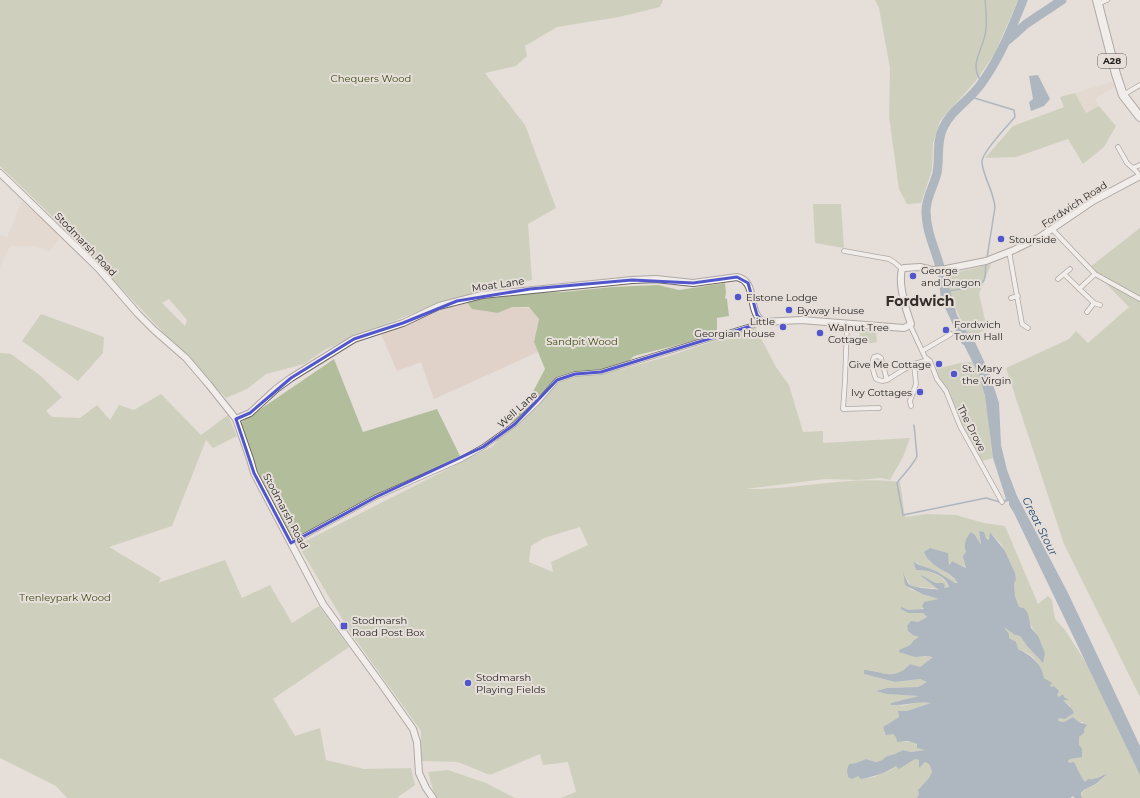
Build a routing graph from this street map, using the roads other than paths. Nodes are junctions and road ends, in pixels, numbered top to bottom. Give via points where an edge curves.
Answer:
1 (1107, 0) edge
2 (1098, 2) edge
3 (1140, 85) edge
4 (1123, 94) junction
5 (1140, 117) edge
6 (1118, 147) dead end
7 (1140, 165) edge
8 (1133, 168) junction
9 (0, 173) edge
10 (1140, 176) edge
11 (1052, 229) junction
12 (844, 251) dead end
13 (1010, 252) junction
14 (902, 269) junction
15 (1070, 269) dead end
16 (1064, 274) junction
17 (1095, 274) junction
18 (1058, 279) dead end
19 (1079, 289) junction
20 (1018, 296) junction
21 (1011, 298) dead end
22 (1140, 299) edge
23 (1094, 303) junction
24 (1100, 306) dead end
25 (1088, 312) dead end
26 (764, 322) junction
27 (847, 323) junction
28 (910, 325) junction
29 (1028, 328) dead end
30 (951, 334) dead end
31 (922, 351) junction
32 (929, 360) junction
33 (914, 364) junction
34 (887, 380) junction
35 (911, 406) dead end
36 (879, 408) dead end
37 (236, 419) junction
38 (1002, 502) dead end
39 (291, 543) junction
40 (433, 798) edge

1 - 2 street
2 - 4 highway, A28
3 - 4 street
4 - 5 highway, A28
6 - 8 street
7 - 8 street
8 - 10 street
9 - 37 street, Stodmarsh Road via 92,263 154,330 186,358
10 - 11 street, Fordwich Road via 1093,201
11 - 13 street, Fordwich Road
11 - 17 street
12 - 14 street via 889,259
13 - 14 street, Fordwich Road via 986,261 937,271 920,267
13 - 20 street
14 - 28 street via 902,285
15 - 16 street
16 - 18 street
16 - 19 street
17 - 19 street
17 - 22 street
19 - 23 street
20 - 21 street
20 - 29 street via 1022,324
23 - 24 street
23 - 25 street
26 - 27 street via 802,320
26 - 37 street, Moat Lane via 757,315 748,283 737,277 692,283 656,279 632,280 482,295 439,306 403,323 354,339 291,378 250,412
26 - 39 street, Well Lane via 602,372 575,374 558,380 515,424 483,447 460,460 376,497
27 - 28 street via 904,328
27 - 36 street via 843,408
28 - 31 street, The Drove
30 - 31 street
31 - 32 street, The Drove
32 - 33 street
32 - 38 street, The Drove via 937,380 946,390 960,426
33 - 34 street
33 - 35 street via 916,384 910,401
34 - 34 street via 876,379 874,375 872,361 878,356 881,358
37 - 39 street, Stodmarsh Road via 254,473
39 - 40 street, Stodmarsh Road via 323,604 413,729 417,742 419,773

